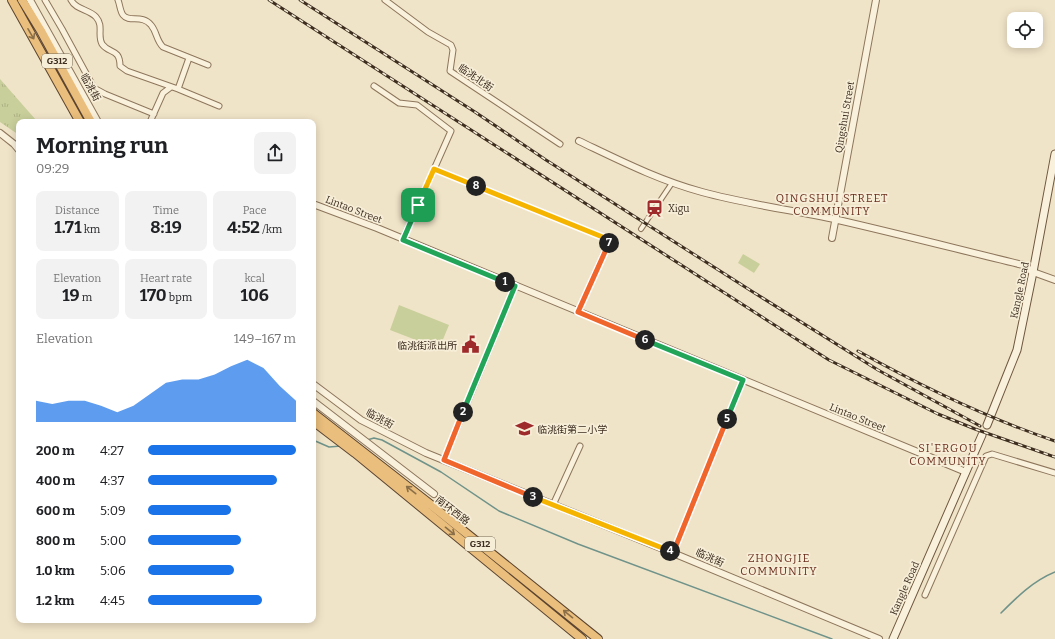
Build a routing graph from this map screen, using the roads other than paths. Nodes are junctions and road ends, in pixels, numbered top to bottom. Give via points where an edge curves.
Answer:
1 (12, 0) edge
2 (22, 0) edge
3 (30, 0) edge
4 (45, 0) edge
5 (71, 0) edge
6 (118, 0) edge
7 (385, 0) edge
8 (876, 0) edge
9 (189, 58) junction
10 (208, 65) dead end
11 (374, 86) dead end
12 (171, 87) junction
13 (178, 89) junction
14 (219, 106) dead end
15 (154, 114) junction
16 (78, 119) edge
17 (89, 119) edge
18 (96, 119) edge
19 (152, 119) edge
20 (0, 133) edge
21 (579, 141) dead end
22 (560, 144) dead end
23 (16, 146) edge
24 (1055, 154) edge
25 (434, 169) junction
26 (672, 183) junction
27 (316, 205) edge
28 (836, 220) junction
29 (641, 229) dead end
30 (832, 238) dead end
31 (403, 240) junction
32 (1033, 272) junction
33 (1055, 280) edge
34 (515, 286) junction
35 (578, 312) junction
36 (743, 380) junction
37 (316, 386) edge
38 (316, 403) edge
39 (316, 416) edge
40 (316, 423) edge
41 (987, 425) dead end
42 (982, 436) dead end
43 (580, 446) dead end
44 (358, 452) junction
45 (444, 460) junction
46 (966, 472) junction
47 (1055, 473) edge
48 (434, 494) dead end
49 (553, 505) junction
50 (673, 553) junction
51 (925, 595) dead end
52 (582, 639) edge
53 (598, 639) edge
54 (879, 639) edge
55 (893, 639) edge

1 -> 16 highway, G312
2 - 17 highway, G312
3 - 18 street, 临洮街
4 - 15 street via 94,88
5 - 12 street via 76,7 95,16 101,28 101,42 119,57 120,66
6 - 9 street via 121,12 126,17 147,22 152,26 158,43
7 - 22 street, 临洮北街 via 428,32 451,45 453,50 450,71
8 - 28 street, Qingshui Street
9 - 10 street
9 - 13 street
11 - 25 street via 399,103 417,105 451,131
12 - 13 street
12 - 15 street via 163,92
13 - 14 street
15 - 19 street
20 - 23 street
21 - 26 street via 638,170
24 - 32 main road, Kangle Road
25 - 31 street
25 - 35 street via 610,240
26 - 28 street via 751,204
26 - 29 street
27 - 31 street, Lintao Street
28 - 30 street, Qingshui Street
28 - 32 street via 1023,265
31 - 34 street, Lintao Street
32 - 33 street
32 - 41 main road, Kangle Road via 1015,356
34 - 35 street, Lintao Street
34 - 45 street
35 - 36 street, Lintao Street
36 - 46 street, Lintao Street
36 - 50 street
37 - 45 street, 临洮街 via 361,420
38 - 48 street
39 - 44 highway, 南环西路 / G312
40 - 44 highway, 南环西路 / G312
42 - 46 main road, Kangle Road
43 - 49 street
44 -> 52 highway, 南环西路 / G312
53 -> 44 highway, 南环西路 / G312 via 435,508
45 - 49 street, 临洮街
46 - 55 main road, Kangle Road
47 - 51 street via 992,454 986,456
49 - 50 street, 临洮街
50 - 54 street, 临洮街

